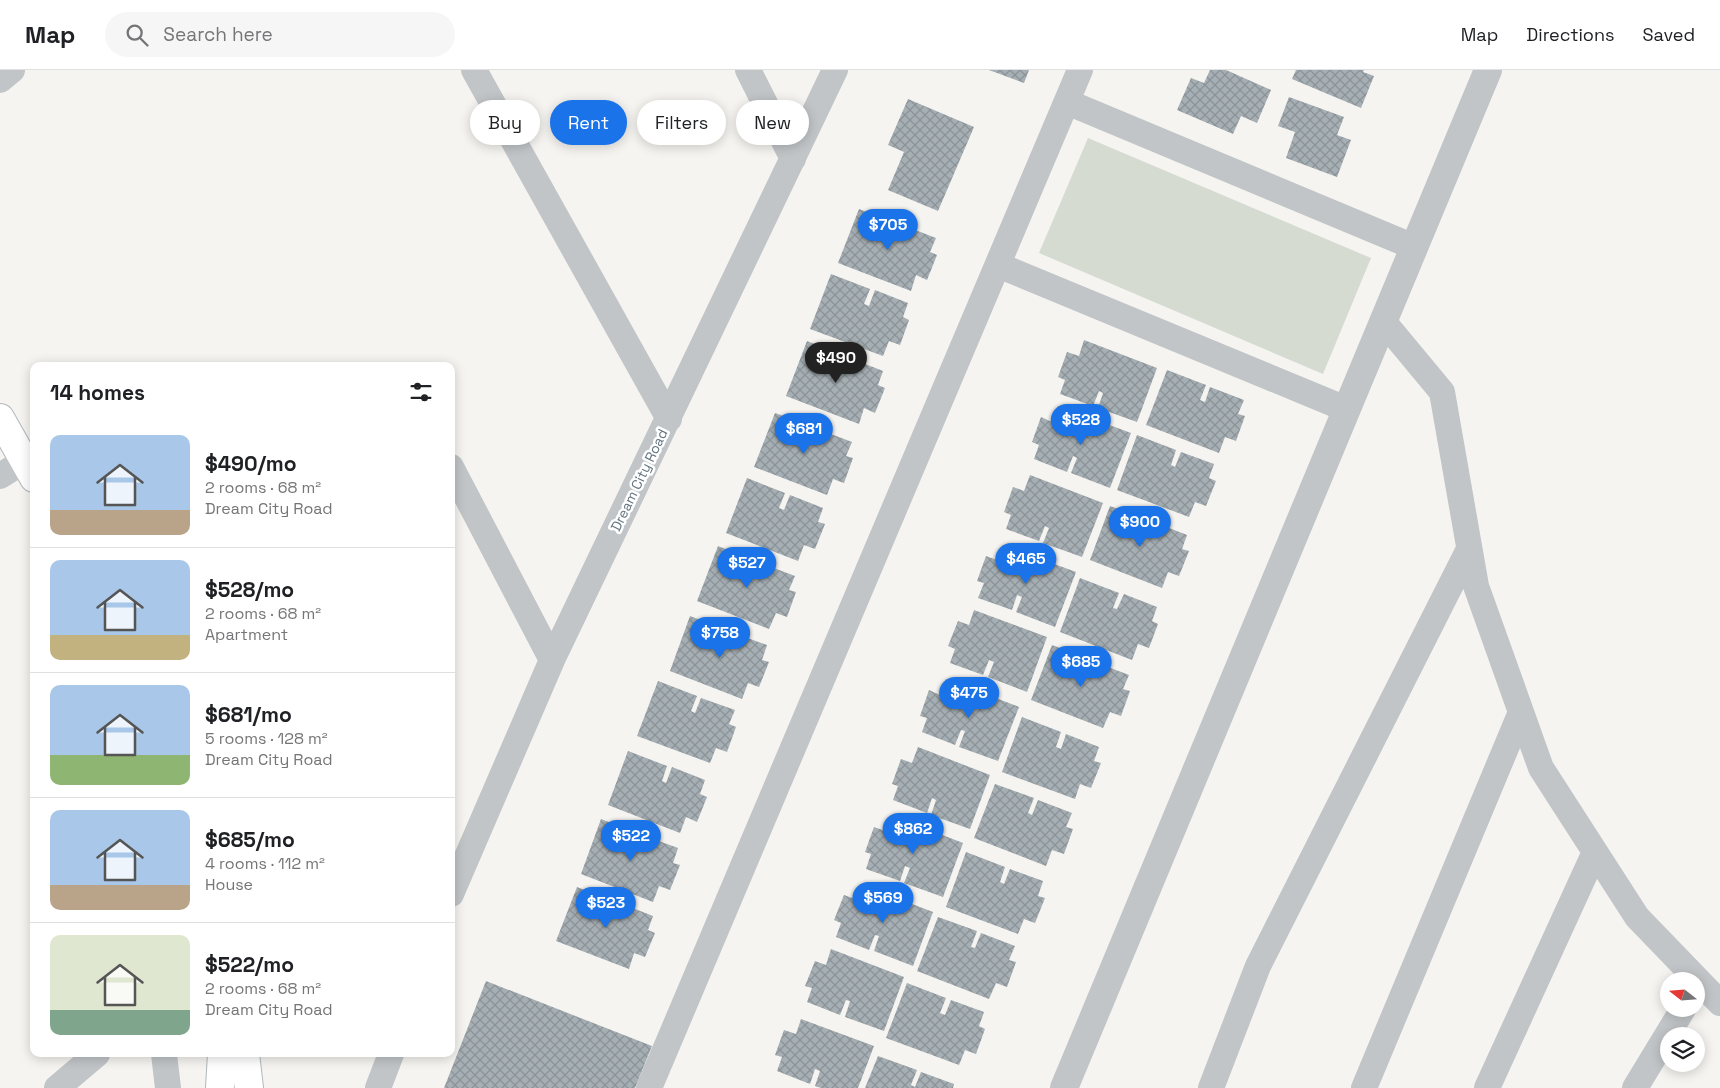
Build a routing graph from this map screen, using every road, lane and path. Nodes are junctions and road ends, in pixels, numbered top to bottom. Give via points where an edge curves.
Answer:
1 (12, 70) edge
2 (474, 70) edge
3 (748, 70) edge
4 (835, 70) edge
5 (1080, 70) edge
6 (1488, 70) edge
7 (0, 80) edge
8 (1067, 102) junction
9 (793, 159) junction
10 (1414, 247) junction
11 (998, 265) junction
12 (1383, 321) junction
13 (1346, 409) junction
14 (0, 418) edge
15 (669, 419) junction
16 (29, 469) edge
17 (455, 475) edge
18 (0, 476) edge
19 (1469, 549) junction
20 (552, 660) junction
21 (1521, 712) junction
22 (1595, 852) junction
23 (455, 885) edge
24 (1687, 972) edge
25 (1705, 990) edge
26 (1720, 1002) edge
27 (1678, 1018) edge
28 (93, 1057) edge
29 (164, 1057) edge
30 (222, 1057) edge
31 (245, 1057) edge
32 (390, 1057) edge
33 (57, 1088) edge
34 (168, 1088) edge
35 (220, 1088) edge
36 (249, 1088) edge
37 (378, 1088) edge
38 (649, 1088) edge
39 (1064, 1088) edge
40 (1211, 1088) edge
41 (1364, 1088) edge
42 (1487, 1088) edge
43 (1635, 1088) edge

1 - 7 street
2 - 15 street
3 - 9 street
4 - 9 street, Dream City Road
5 - 8 street
6 - 10 street
8 - 10 street
8 - 11 street
9 - 15 street, Dream City Road
10 - 12 street
11 - 13 street
11 - 38 street
12 - 13 street
12 - 19 street via 1442,392
13 - 39 street
14 - 16 main road
15 - 20 street, Dream City Road
16 - 18 street
17 - 20 street
19 - 21 street via 1476,586
19 - 40 street via 1258,966
20 - 23 street, Dream City Road
21 - 22 street via 1541,768
21 - 41 street
22 - 24 street via 1638,917
22 - 42 street
25 - 26 street
27 - 43 street
28 - 33 street
29 - 34 street
30 - 35 main road
31 - 36 main road
32 - 37 street

